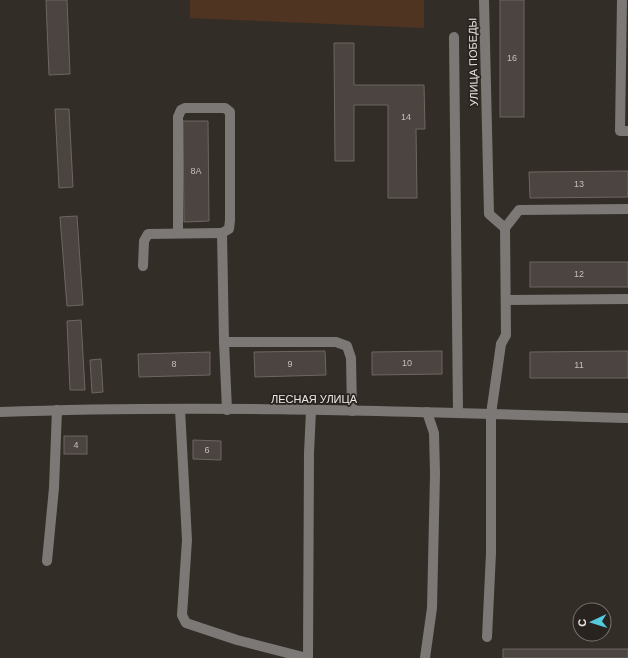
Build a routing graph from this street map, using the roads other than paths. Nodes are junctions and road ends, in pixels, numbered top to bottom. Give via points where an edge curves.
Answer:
1 (484, 0) edge
2 (622, 0) edge
3 (454, 37) dead end
4 (628, 131) edge
5 (628, 209) edge
6 (505, 228) junction
7 (178, 233) junction
8 (222, 233) junction
9 (143, 266) dead end
10 (628, 299) edge
11 (506, 300) junction
12 (224, 342) junction
13 (180, 409) junction
14 (57, 410) junction
15 (227, 410) junction
16 (311, 411) junction
17 (352, 411) junction
18 (0, 412) edge
19 (427, 412) junction
20 (458, 413) junction
21 (491, 414) junction
22 (628, 418) edge
23 (48, 561) dead end
24 (487, 637) dead end
25 (308, 658) edge
26 (424, 658) edge

1 - 6 street, УЛИЦА ПОБЕДЫ via 489,214
2 - 4 street via 620,131
3 - 20 street
5 - 6 street via 519,210
6 - 11 street
7 - 8 street
7 - 8 street via 178,117 185,108 226,108 230,112 230,220 229,230
7 - 9 street via 148,234 144,241
8 - 12 street
10 - 11 street
11 - 21 street via 506,335 501,344
12 - 15 street
12 - 17 street via 336,342 347,346 351,358
13 - 14 street, ЛЕСНАЯ УЛИЦА
13 - 15 street, ЛЕСНАЯ УЛИЦА
13 - 25 street via 188,540 182,616 186,623 237,640
14 - 18 street, ЛЕСНАЯ УЛИЦА
14 - 23 street
15 - 16 street, ЛЕСНАЯ УЛИЦА
16 - 17 street, ЛЕСНАЯ УЛИЦА
16 - 25 street
17 - 19 street, ЛЕСНАЯ УЛИЦА
19 - 20 street, ЛЕСНАЯ УЛИЦА
19 - 26 street via 434,433 435,474 432,608
20 - 21 street, ЛЕСНАЯ УЛИЦА
21 - 22 street, ЛЕСНАЯ УЛИЦА
21 - 24 street via 491,554

